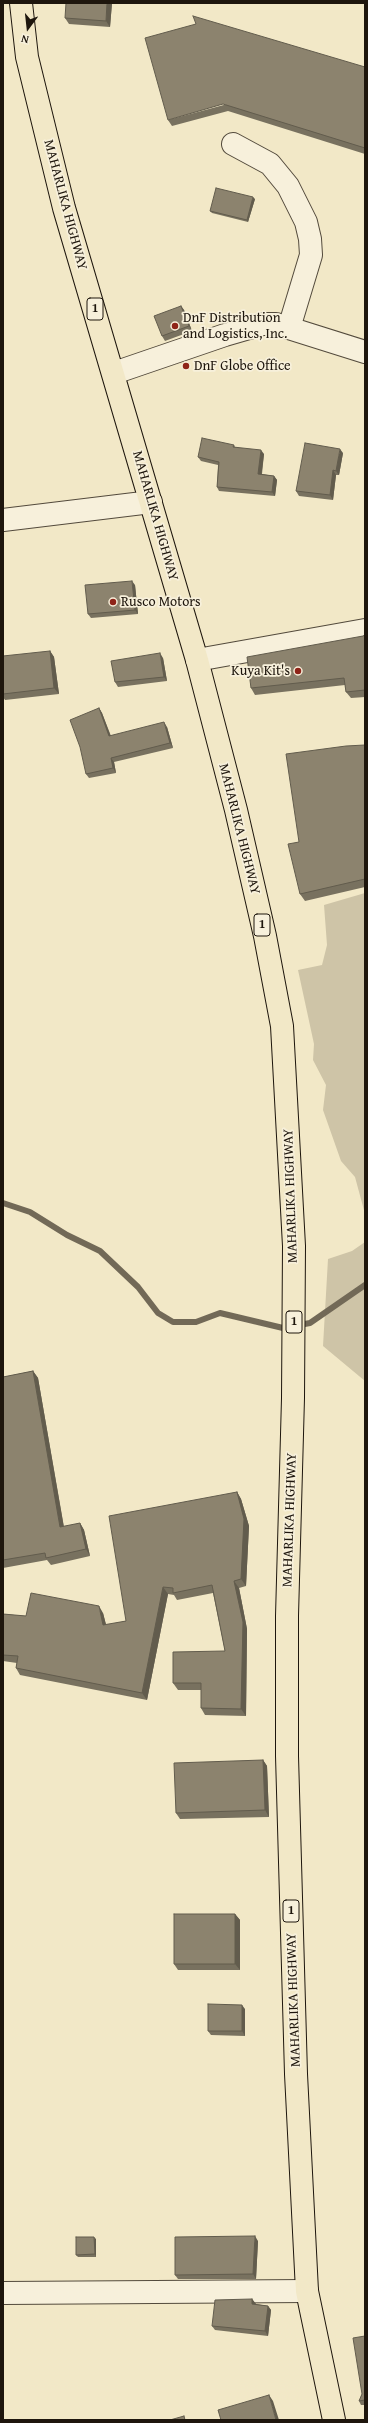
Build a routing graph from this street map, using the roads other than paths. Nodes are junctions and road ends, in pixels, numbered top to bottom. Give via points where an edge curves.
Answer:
1 (20, 3) edge
2 (233, 144) dead end
3 (289, 328) junction
4 (365, 352) edge
5 (114, 373) junction
6 (151, 502) junction
7 (3, 520) edge
8 (365, 630) edge
9 (197, 660) junction
10 (307, 2291) junction
11 (3, 2293) edge
12 (334, 2420) edge

1 - 5 main road, MAHARLIKA HIGHWAY / 1 via 27,56 64,208
2 - 3 street via 270,164 288,186 306,222 310,255
3 - 4 street
3 - 5 street via 263,324
5 - 6 main road, MAHARLIKA HIGHWAY / 1
6 - 7 street
6 - 9 main road, MAHARLIKA HIGHWAY / 1
8 - 9 street
9 - 10 main road, MAHARLIKA HIGHWAY / 1 via 236,810 265,936 282,1026 294,1246 287,1756 297,2112
10 - 11 street
10 - 12 main road, MAHARLIKA HIGHWAY / 1

